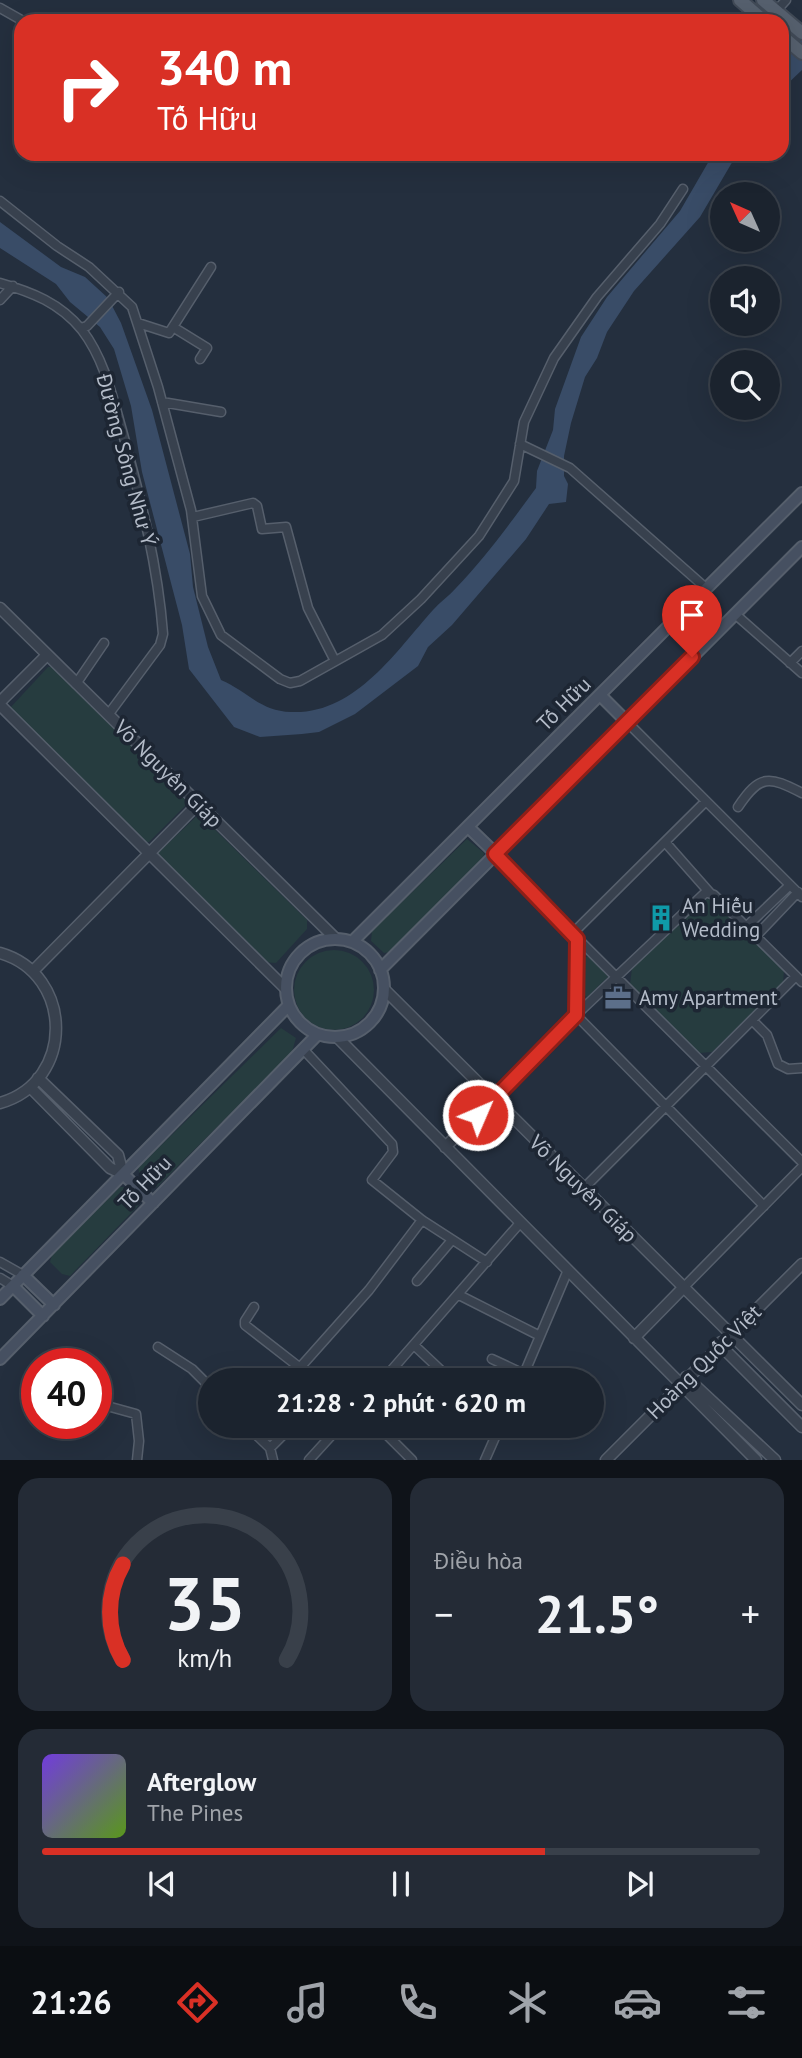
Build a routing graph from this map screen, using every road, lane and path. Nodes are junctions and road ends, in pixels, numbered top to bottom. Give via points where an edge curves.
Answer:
1 (740, 0) edge
2 (763, 0) edge
3 (786, 0) edge
4 (776, 11) junction
5 (756, 14) edge
6 (780, 14) edge
7 (683, 189) dead end
8 (0, 201) edge
9 (211, 267) dead end
10 (0, 283) edge
11 (13, 286) junction
12 (117, 295) junction
13 (0, 300) edge
14 (138, 323) junction
15 (84, 327) junction
16 (173, 327) junction
17 (200, 359) dead end
18 (162, 402) junction
19 (221, 412) dead end
20 (520, 444) junction
21 (802, 493) edge
22 (192, 517) junction
23 (802, 547) edge
24 (707, 589) junction
25 (0, 608) edge
26 (734, 614) junction
27 (104, 643) dead end
28 (802, 651) edge
29 (47, 655) junction
30 (335, 661) junction
31 (790, 663) junction
32 (802, 673) edge
33 (76, 684) junction
34 (600, 695) junction
35 (0, 703) edge
36 (108, 715) junction
37 (627, 722) junction
38 (802, 793) edge
39 (706, 801) junction
40 (198, 804) junction
41 (738, 807) dead end
42 (468, 827) junction
43 (665, 842) junction
44 (149, 854) junction
45 (495, 854) junction
46 (790, 885) junction
47 (710, 893) junction
48 (800, 895) edge
49 (746, 927) junction
50 (575, 936) junction
51 (756, 936) junction
52 (336, 939) junction
53 (352, 942) junction
54 (0, 953) edge
55 (380, 970) junction
56 (33, 971) junction
57 (617, 976) junction
58 (799, 979) edge
59 (286, 989) junction
60 (384, 989) junction
61 (289, 1005) junction
62 (576, 1015) junction
63 (752, 1020) junction
64 (318, 1034) junction
65 (337, 1037) junction
66 (303, 1049) junction
67 (706, 1066) junction
68 (802, 1068) edge
69 (38, 1078) junction
70 (30, 1087) junction
71 (494, 1100) junction
72 (62, 1101) junction
73 (0, 1103) edge
74 (667, 1105) junction
75 (53, 1110) junction
76 (96, 1134) junction
77 (86, 1144) junction
78 (445, 1147) junction
79 (802, 1161) edge
80 (802, 1167) edge
81 (123, 1174) junction
82 (582, 1190) junction
83 (153, 1203) junction
84 (764, 1206) junction
85 (422, 1220) junction
86 (520, 1223) junction
87 (452, 1240) junction
88 (0, 1262) edge
89 (487, 1262) junction
90 (802, 1265) edge
91 (568, 1270) junction
92 (23, 1275) junction
93 (0, 1278) edge
94 (417, 1281) dead end
95 (13, 1286) junction
96 (684, 1288) junction
97 (459, 1295) junction
98 (0, 1299) edge
99 (54, 1305) junction
100 (254, 1307) dead end
101 (43, 1316) junction
102 (727, 1331) junction
103 (540, 1336) junction
104 (634, 1338) junction
105 (415, 1346) junction
106 (721, 1346) junction
107 (158, 1347) dead end
108 (0, 1359) edge
109 (492, 1359) dead end
110 (299, 1367) joint
111 (394, 1368) edge
112 (438, 1368) edge
113 (508, 1368) edge
114 (527, 1368) edge
115 (198, 1374) edge
116 (671, 1376) junction
117 (689, 1377) junction
118 (681, 1385) junction
119 (802, 1405) edge
120 (112, 1407) edge
121 (802, 1427) edge
122 (260, 1438) edge
123 (280, 1438) edge
124 (329, 1438) edge
125 (390, 1438) edge
126 (495, 1438) edge
127 (270, 1448) junction
128 (137, 1460) edge
129 (273, 1460) edge
130 (309, 1460) edge
131 (412, 1460) edge
132 (485, 1460) edge
133 (606, 1460) edge
134 (756, 1460) edge
135 (775, 1460) edge

1 - 5 main road
2 - 4 main road
3 - 4 street
4 - 6 main road
7 - 20 street via 564,341 529,409
8 - 12 street
9 - 16 street
10 - 11 street, Đường Sông Như Ý
11 - 13 street
11 - 15 street, Đường Sông Như Ý via 46,298
12 - 14 street via 132,307
12 - 15 street
14 - 16 street via 165,334
14 - 18 street
15 - 36 street, Đường Sông Như Ý via 110,387 143,509 163,634 160,645
16 - 17 street via 207,348
18 - 19 street
18 - 22 street
20 - 24 street via 570,468
20 - 30 street via 511,487 479,536 382,635
21 - 24 main road, Tố Hữu
22 - 30 street via 200,587 221,635 285,682 300,681
22 - 30 street via 253,503 262,529 285,526 306,602
23 - 26 main road
24 - 34 main road, Tố Hữu
25 - 29 street, Võ Nguyên Giáp
26 - 31 street
26 - 37 main road
27 - 33 street
28 - 31 street
29 - 33 street, Võ Nguyên Giáp
29 - 35 street
31 - 32 street
33 - 36 street, Võ Nguyên Giáp
34 - 37 main road
34 - 42 main road, Tố Hữu
35 - 44 street
36 - 40 street, Võ Nguyên Giáp
37 - 39 street
37 - 45 main road
38 - 41 street via 764,780 750,789
39 - 43 street
39 - 46 street
40 - 44 street
40 - 52 street, Võ Nguyên Giáp
42 - 45 main road
42 - 53 main road, Tố Hữu
43 - 47 street
43 - 50 street
44 - 56 street
44 - 59 street
45 - 50 street
45 - 55 main road
46 - 48 street
46 - 49 street
47 - 49 street
47 - 57 street via 701,894
48 - 51 street
49 - 51 street
50 - 57 street
50 - 62 street
51 - 58 street
52 - 53 main road
52 - 59 main road via 317,943 300,954
53 - 55 main road via 372,956
54 - 56 street
55 - 60 main road
56 - 69 street via 50,995 57,1024 53,1053
57 - 62 street
57 - 67 street
58 - 63 street
59 - 61 main road
60 - 65 main road via 370,1022 355,1033
60 - 71 street, Võ Nguyên Giáp
61 - 64 main road via 298,1020
61 - 81 main road, Tố Hữu
62 - 71 street
62 - 74 street
63 - 67 street
63 - 68 street via 767,1035 778,1064
64 - 65 main road
64 - 66 main road, Tố Hữu
65 - 78 street
66 - 83 main road, Tố Hữu
66 - 85 street via 392,1144 393,1152 372,1180
67 - 74 street
67 - 79 street
69 - 70 street
69 - 72 street
70 - 73 street
70 - 75 street
71 - 78 street
71 - 82 street, Võ Nguyên Giáp
72 - 75 street
72 - 76 street
74 - 82 street
74 - 84 street
75 - 77 street
76 - 77 street
76 - 81 street via 118,1155
77 - 81 street via 110,1168
78 - 86 street
80 - 84 street
81 - 83 main road
81 - 92 main road, Tố Hữu
82 - 96 street, Võ Nguyên Giáp
83 - 99 main road, Tố Hữu
84 - 96 street
85 - 87 street
85 - 110 street via 369,1290
86 - 89 street
86 - 91 street
87 - 89 street
87 - 94 street
88 - 92 street
89 - 97 street
90 - 102 street, Hoàng Quốc Việt
91 - 103 street
91 - 104 street
92 - 95 main road, Tố Hữu
92 - 99 main road
93 - 95 street
95 - 98 main road, Tố Hữu
95 - 101 main road
96 - 102 street, Võ Nguyên Giáp
96 - 104 street
97 - 103 street
97 - 105 street
99 - 101 main road, Tố Hữu
100 - 110 street via 245,1325
101 - 108 main road, Tố Hữu
102 - 106 street
102 - 119 street, Võ Nguyên Giáp
103 - 114 street
104 - 116 street
105 - 111 street
105 - 112 street
106 - 117 street, Hoàng Quốc Việt
106 - 121 street
107 - 115 street
109 - 113 street
116 - 117 street
116 - 118 street
117 - 118 street, Hoàng Quốc Việt
117 - 135 street
118 - 133 street, Hoàng Quốc Việt
118 - 134 street
120 - 128 street via 136,1414
122 - 127 street
123 - 127 street
124 - 130 street
125 - 131 street
126 - 132 street
127 - 129 street

